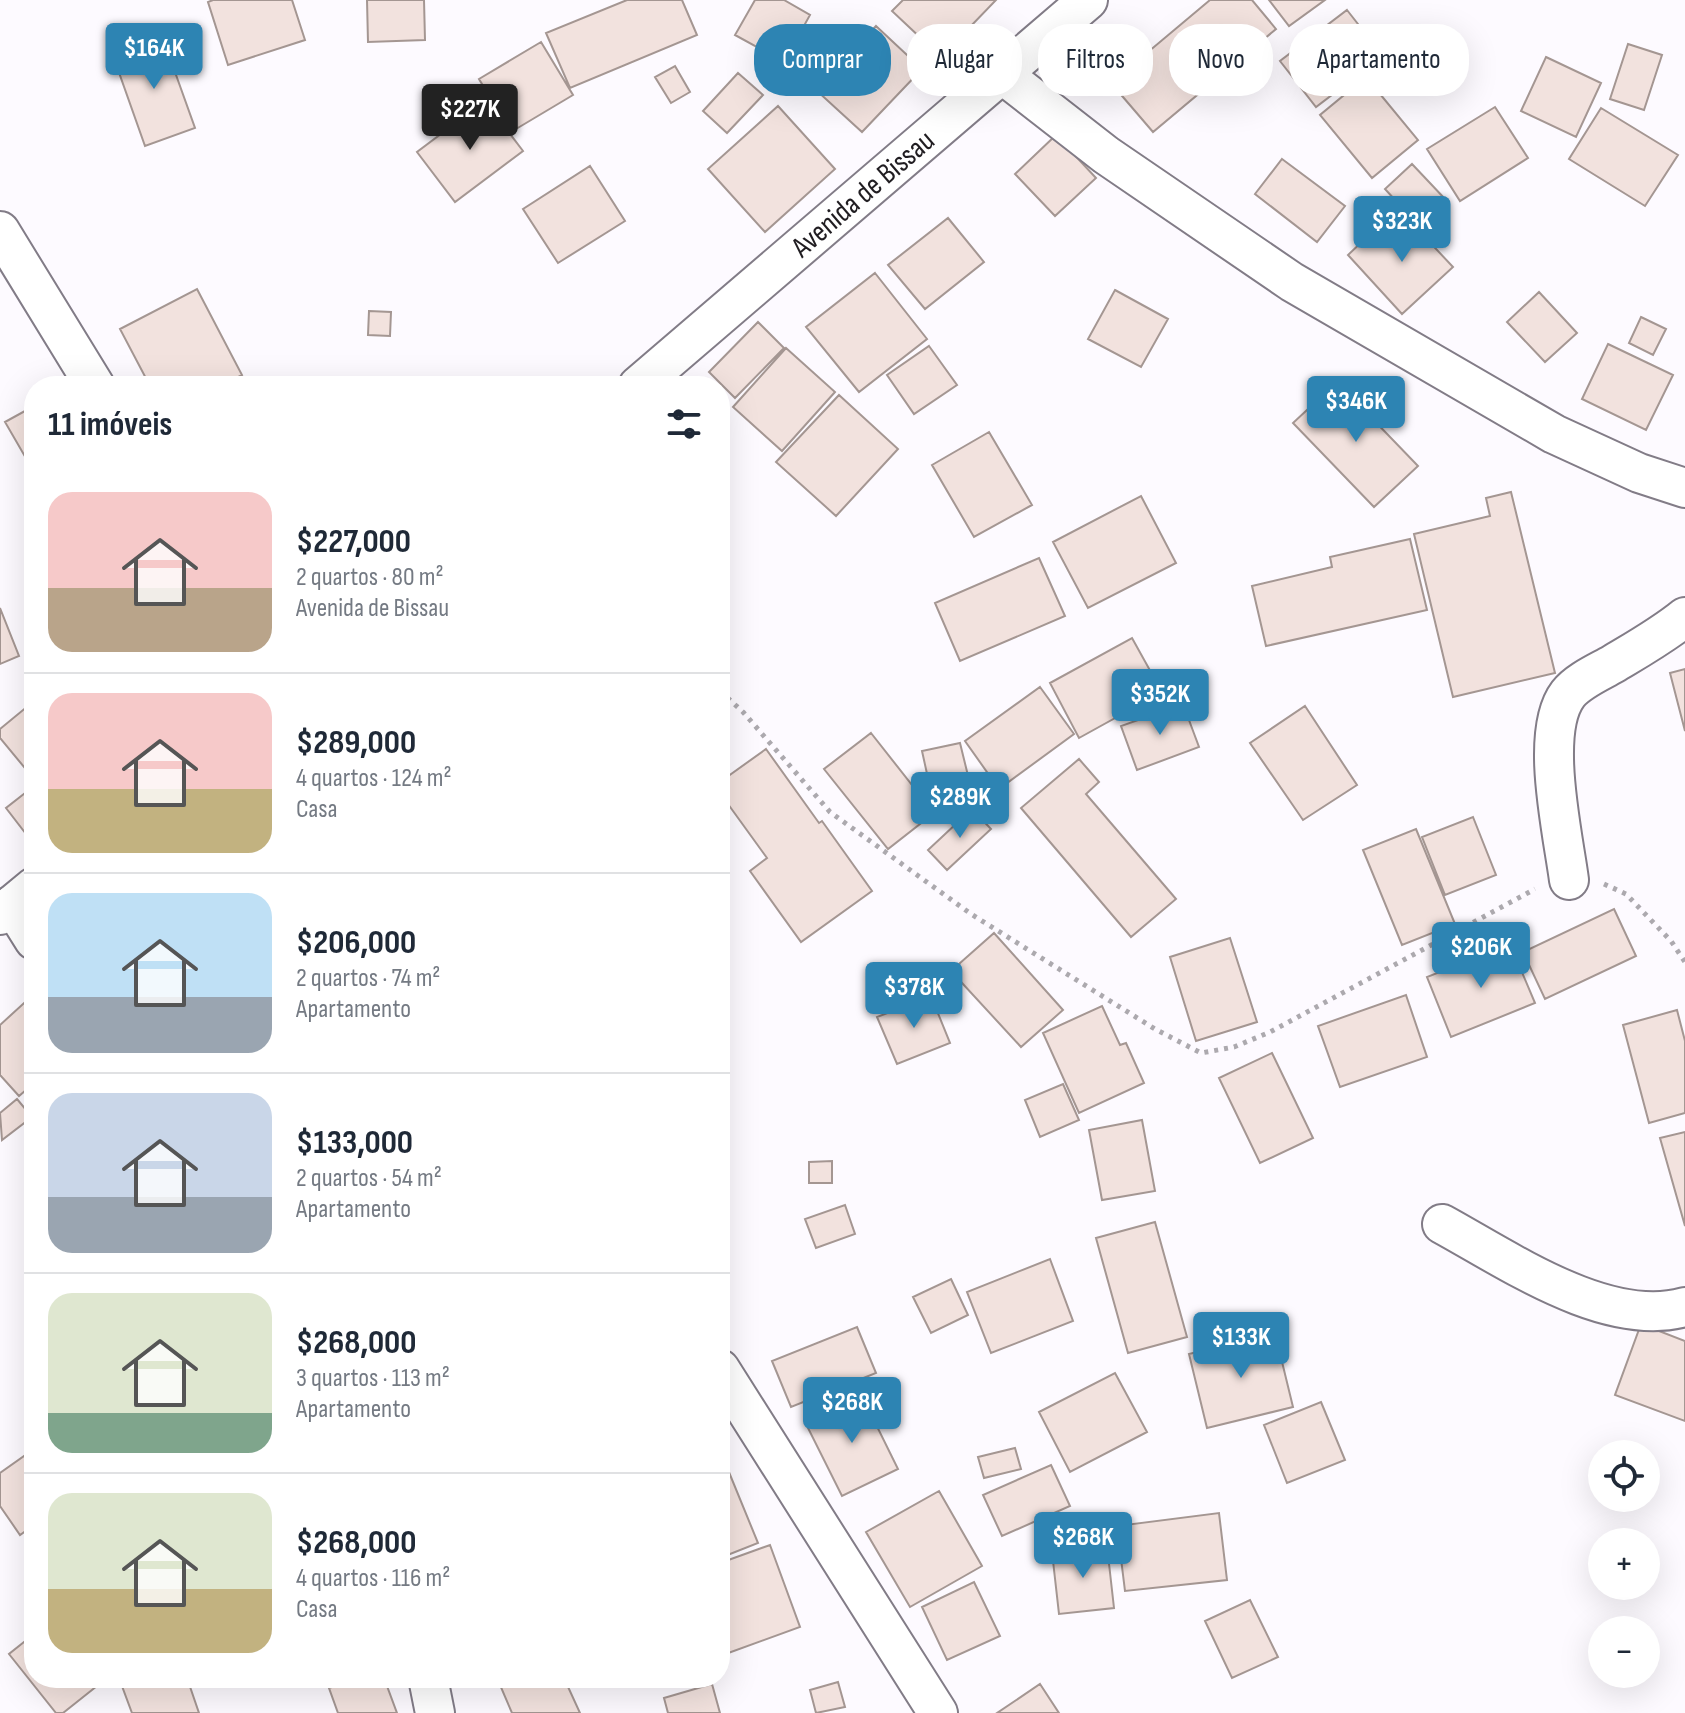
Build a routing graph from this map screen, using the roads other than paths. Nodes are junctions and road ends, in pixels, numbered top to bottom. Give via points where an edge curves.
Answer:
1 (1088, 0) edge
2 (1046, 13) edge
3 (1022, 46) edge
4 (1022, 90) edge
5 (976, 96) edge
6 (0, 231) edge
7 (89, 376) edge
8 (650, 376) edge
9 (1685, 488) edge
10 (1685, 617) edge
11 (1569, 880) road end
12 (15, 902) edge
13 (24, 920) edge
14 (1442, 1224) dead end
15 (1685, 1307) edge
16 (730, 1385) edge
17 (430, 1688) edge
18 (435, 1713) edge
19 (938, 1713) edge

1 - 2 street, Avenida de Bissau
2 - 3 street, Avenida de Bissau
4 - 9 street via 1106,155 1292,282 1554,434
5 - 8 street, Avenida de Bissau
6 - 7 street
10 - 11 street via 1568,694 1555,721 1552,749
12 - 13 street
14 - 15 street via 1591,1300 1616,1308
16 - 19 street
17 - 18 street

